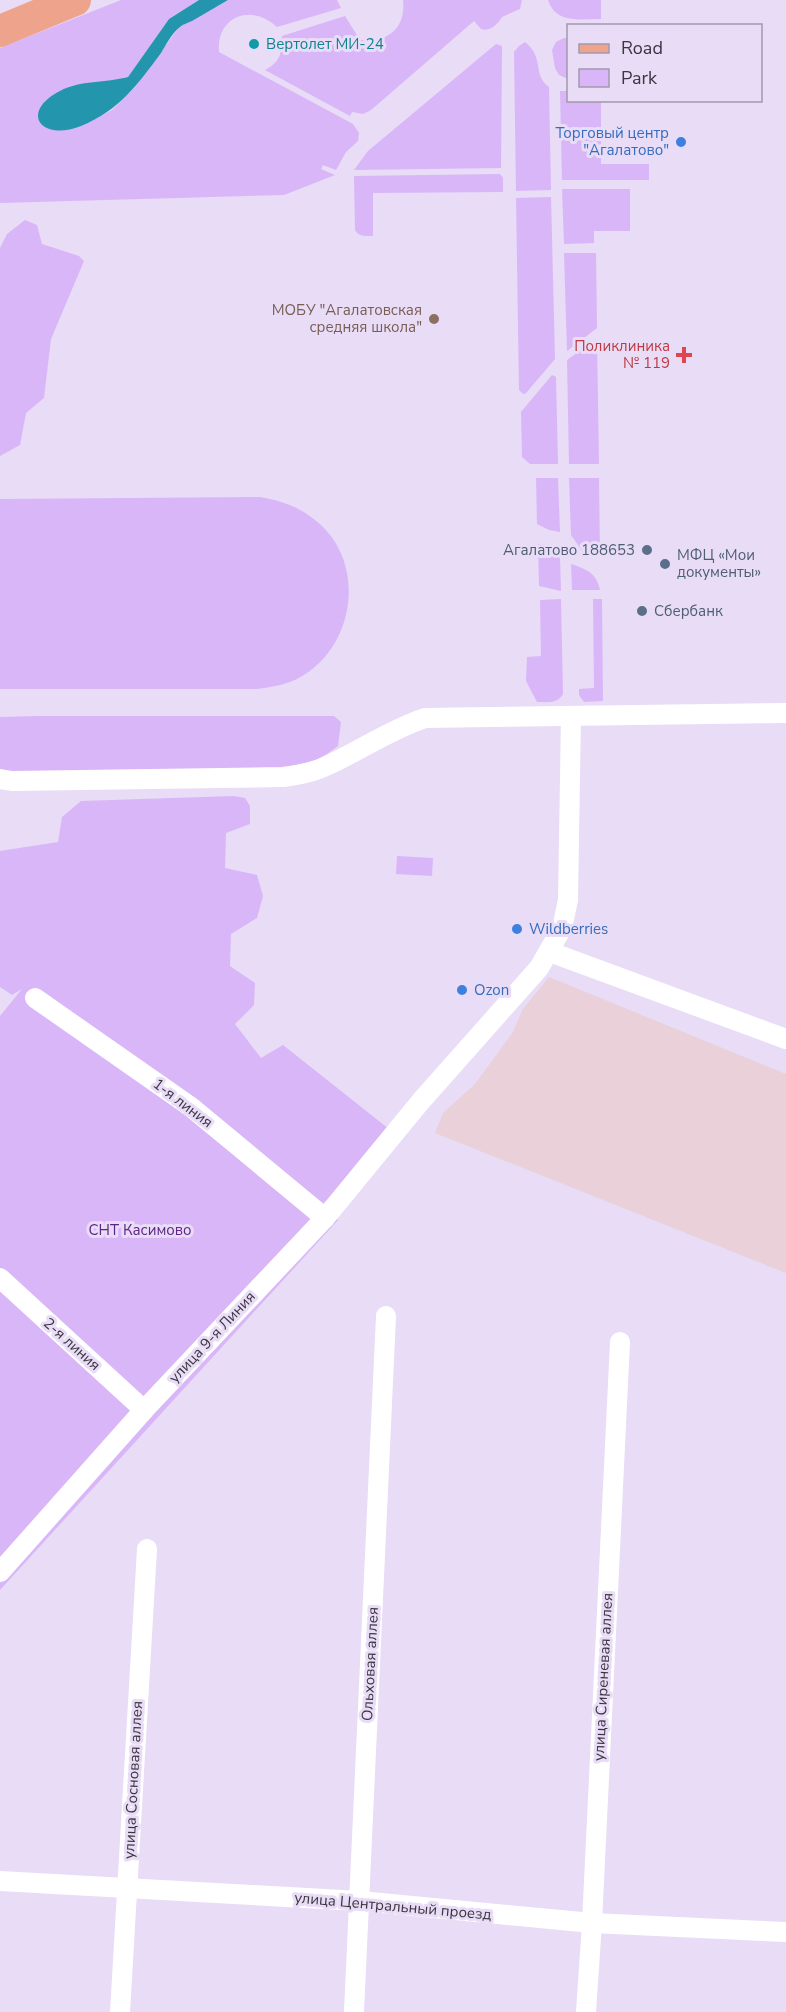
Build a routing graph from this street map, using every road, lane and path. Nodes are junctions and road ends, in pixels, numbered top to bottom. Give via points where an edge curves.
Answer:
1 (75, 0) edge
2 (0, 31) edge
3 (786, 713) edge
4 (572, 716) junction
5 (0, 779) edge
6 (550, 952) junction
7 (35, 998) dead end
8 (786, 1039) edge
9 (325, 1218) junction
10 (0, 1278) edge
11 (386, 1316) dead end
12 (620, 1342) dead end
13 (144, 1410) junction
14 (147, 1549) dead end
15 (0, 1572) edge
16 (0, 1881) edge
17 (127, 1888) junction
18 (360, 1901) junction
19 (591, 1923) junction
20 (786, 1932) edge
21 (120, 2012) edge
22 (354, 2012) edge
23 (586, 2012) edge

1 - 2 main road
3 - 4 street
4 - 5 street via 424,718 324,767 283,777
4 - 6 street, улица 9-я Линия via 567,900 562,928
6 - 8 street
6 - 9 street, улица 9-я Линия
7 - 9 street, 1-я линия via 191,1107
9 - 13 street, улица 9-я Линия
10 - 13 street, 2-я линия
11 - 18 street, Ольховая аллея
12 - 19 street, улица Сиреневая аллея
13 - 15 street, улица 9-я Линия
14 - 17 street, улица Сосновая аллея
16 - 17 street, улица Центральный проезд
17 - 18 street, улица Центральный проезд
17 - 21 street, улица Сосновая аллея
18 - 19 street, улица Центральный проезд
18 - 22 street, Ольховая аллея
19 - 20 street, улица Центральный проезд
19 - 23 street, улица Сиреневая аллея

